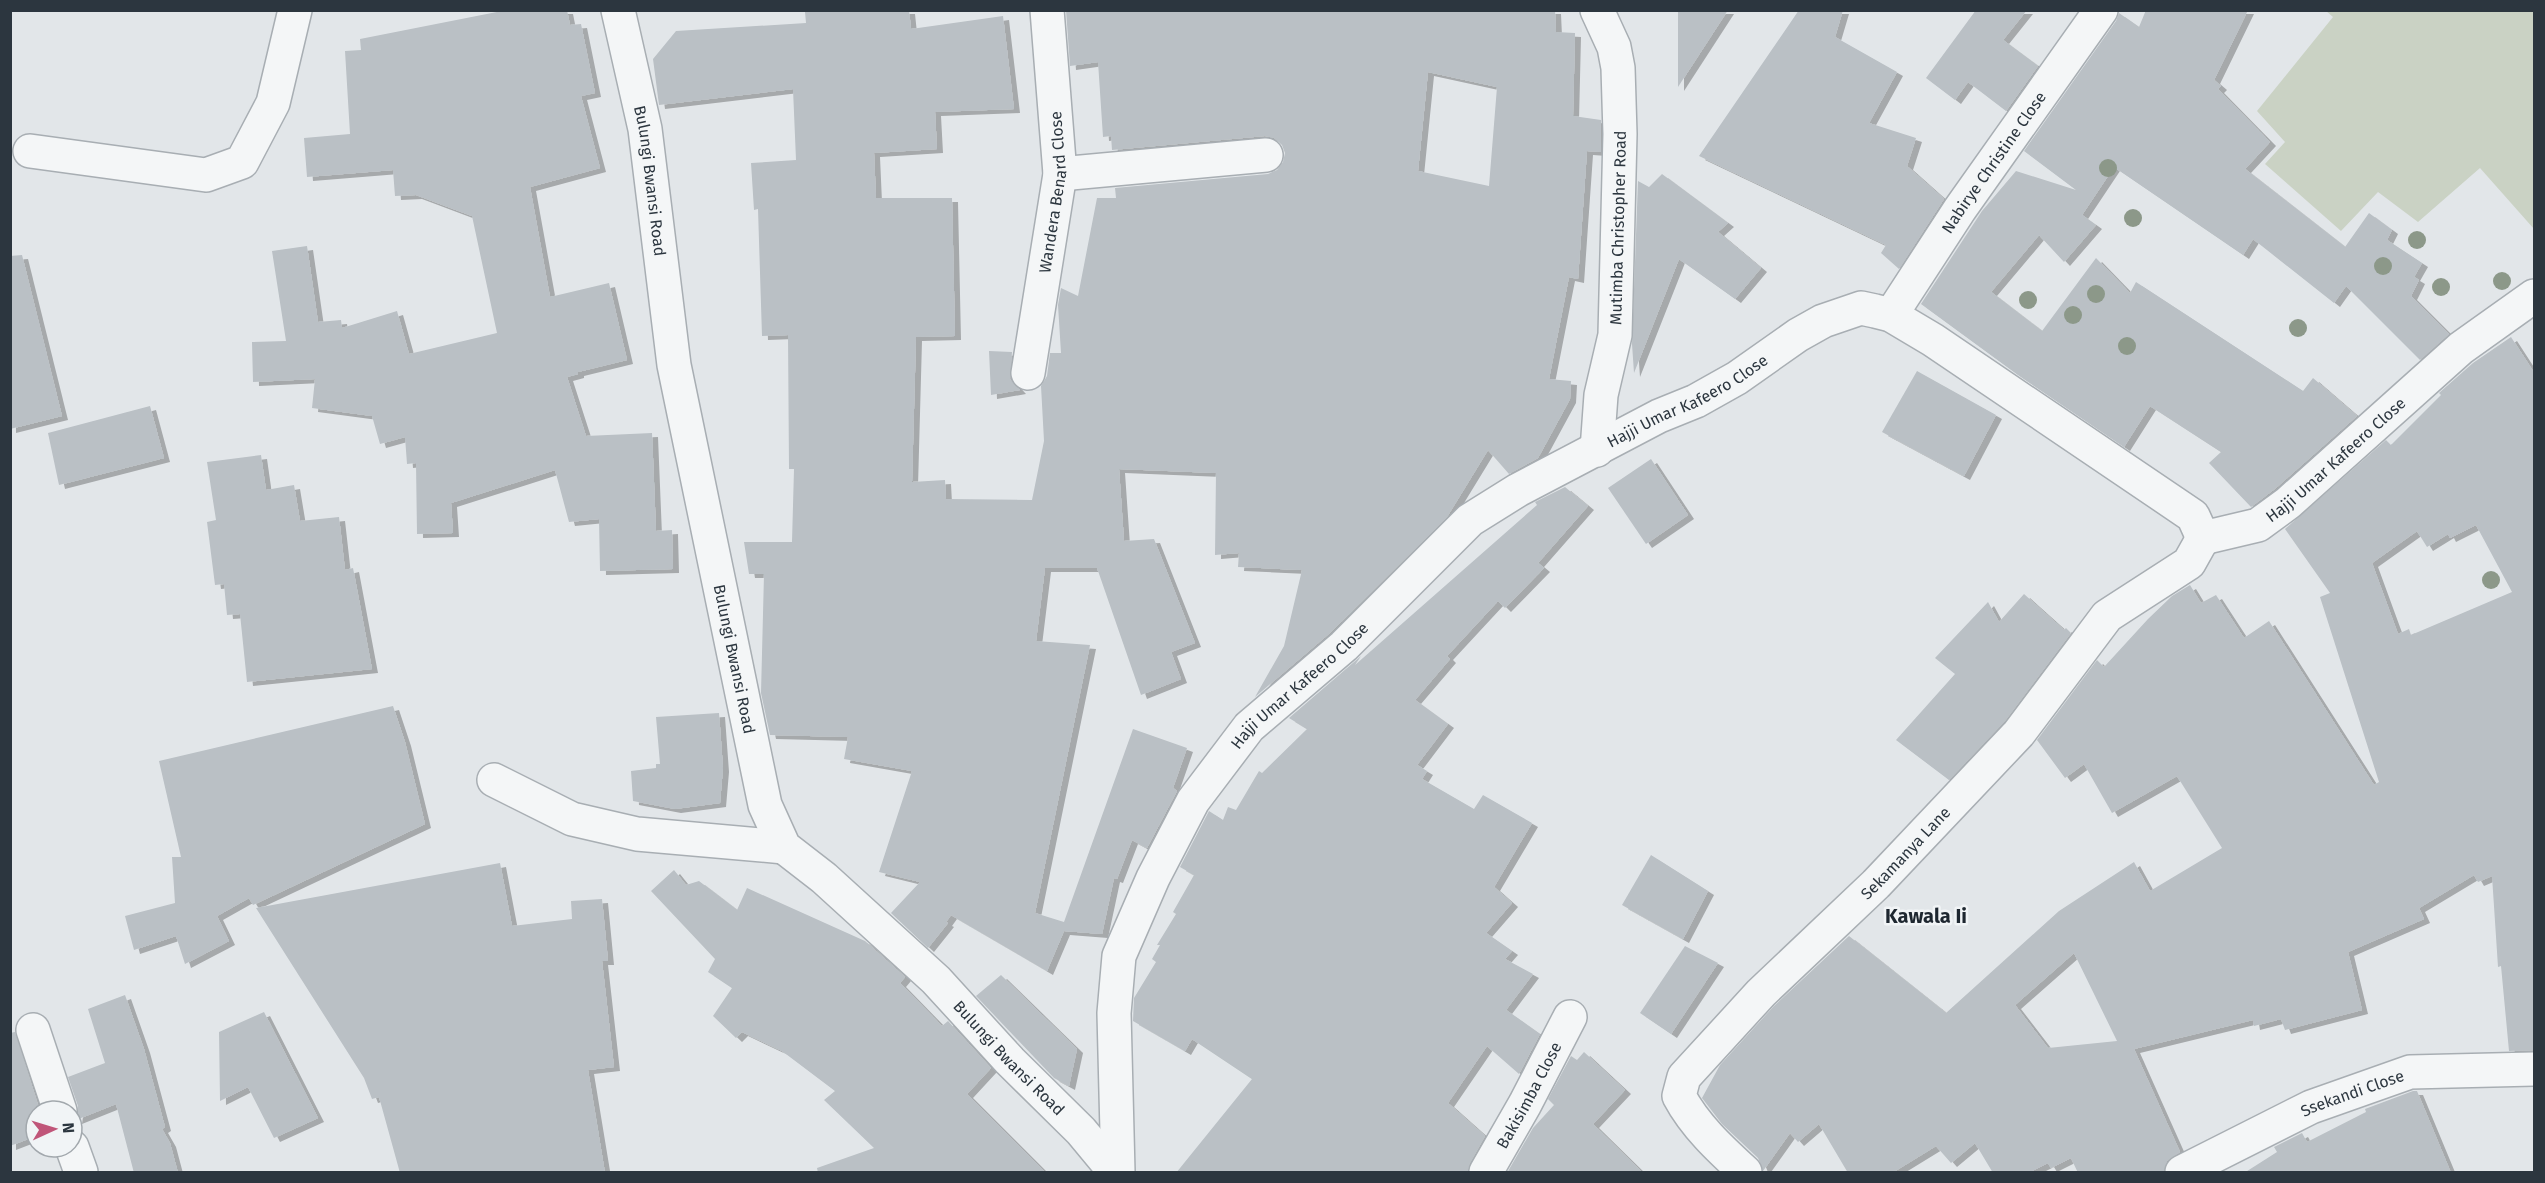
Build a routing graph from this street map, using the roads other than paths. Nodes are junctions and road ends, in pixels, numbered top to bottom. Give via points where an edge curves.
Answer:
1 (295, 10) edge
2 (618, 10) edge
3 (1047, 10) edge
4 (1597, 10) edge
5 (2101, 10) edge
6 (30, 151) dead end
7 (1266, 155) dead end
8 (1060, 174) junction
9 (2535, 296) edge
10 (1891, 315) junction
11 (1028, 372) dead end
12 (1597, 450) junction
13 (2203, 538) junction
14 (494, 780) dead end
15 (784, 848) junction
16 (1570, 1017) dead end
17 (33, 1030) dead end
18 (2535, 1069) edge
19 (56, 1099) edge
20 (1116, 1173) edge
21 (1486, 1173) edge
22 (1745, 1173) edge
23 (2182, 1173) edge

1 - 6 street via 273,103 242,162 206,175
2 - 15 street, Bulungi Bwansi Road via 645,129 674,365 765,805
3 - 8 street, Wandera Benard Close
4 - 12 street, Mutimba Christopher Road via 1614,47 1618,68 1620,134 1616,335 1601,395
5 - 10 street, Nabirye Christine Close via 1960,209
7 - 8 street
8 - 11 street, Wandera Benard Close
9 - 13 street, Hajji Umar Kafeero Close via 2462,348 2288,503 2258,525
10 - 12 street, Hajji Umar Kafeero Close via 1861,308 1823,321 1727,384
10 - 13 street, Hajji Umar Kafeero Close via 2193,516
12 - 20 street, Hajji Umar Kafeero Close via 1518,490 1470,520 1344,646 1249,727 1193,801 1119,956 1114,1013
13 - 22 street, Sekamanya Lane via 2189,563 2107,616 1995,760 1876,884 1761,993 1684,1077 1679,1096 1688,1114
14 - 15 street via 572,819 637,834
15 - 20 street, Bulungi Bwansi Road via 824,878 936,980 1081,1131
16 - 21 street, Bakisimba Close
17 - 19 street
18 - 23 street, Ssekandi Close via 2410,1072 2312,1107

